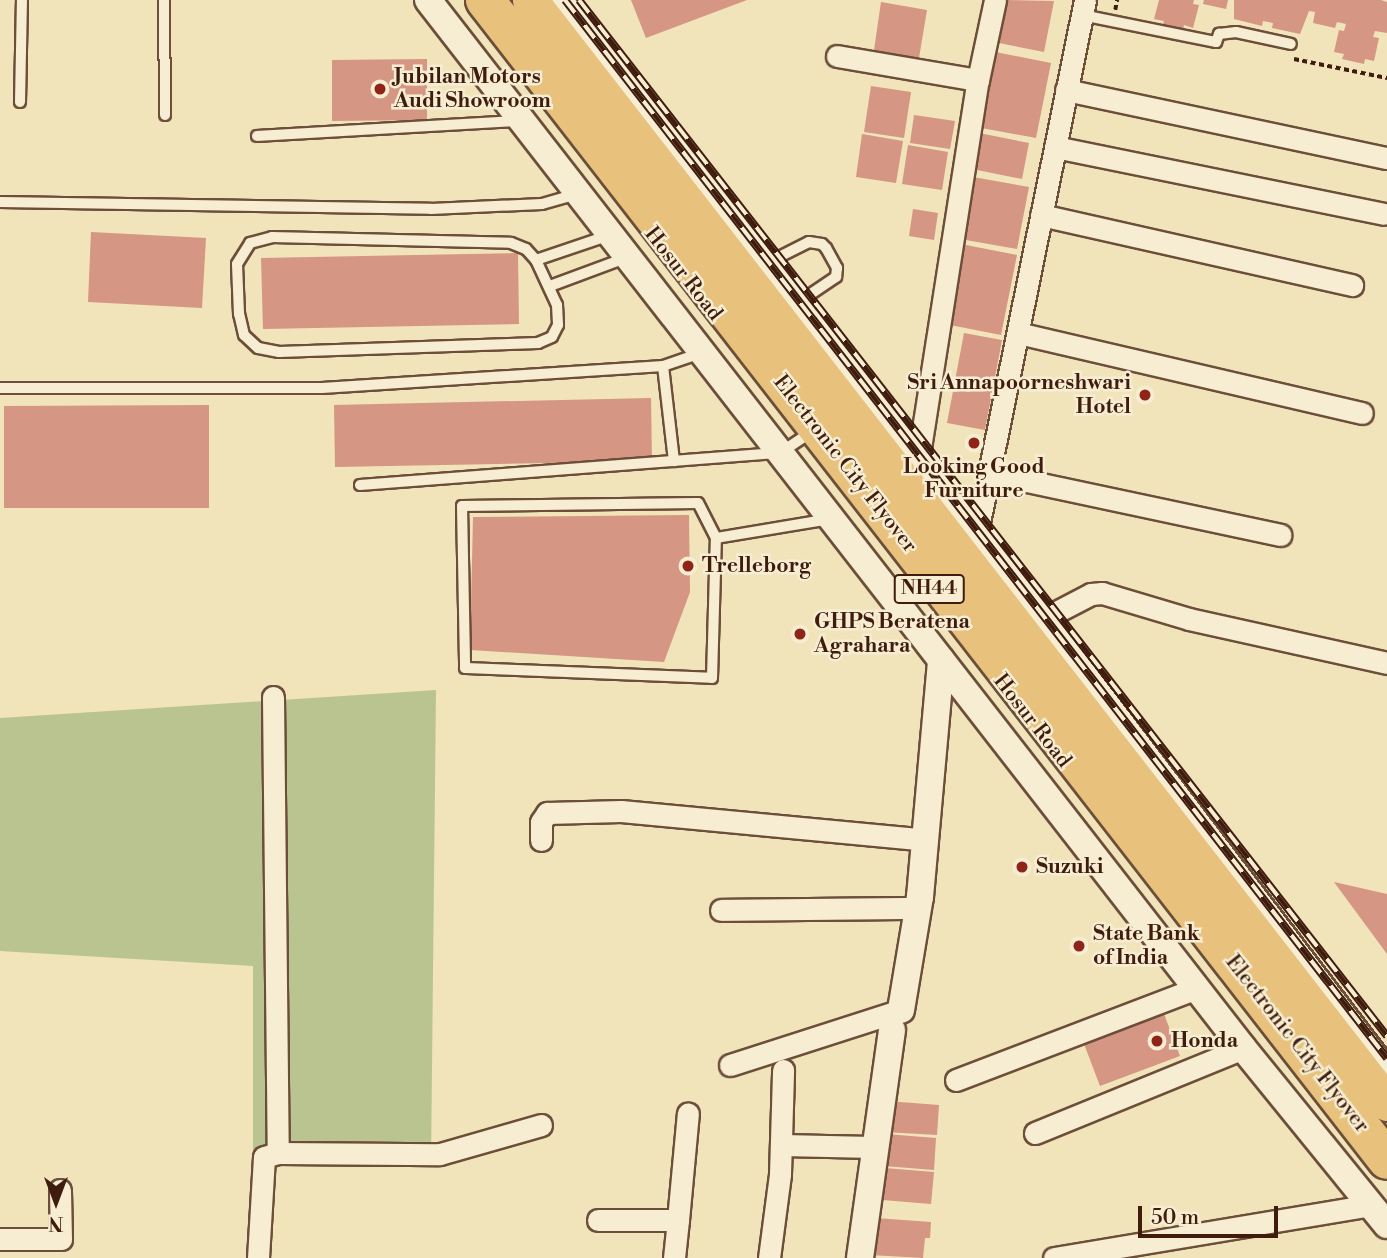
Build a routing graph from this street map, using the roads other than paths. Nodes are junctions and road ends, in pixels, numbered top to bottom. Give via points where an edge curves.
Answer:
1 (22, 0) edge
2 (164, 0) edge
3 (428, 0) edge
4 (468, 0) edge
5 (485, 0) edge
6 (512, 0) edge
7 (530, 0) edge
8 (559, 0) edge
9 (995, 0) edge
10 (1083, 8) edge
11 (1291, 44) dead end
12 (837, 56) dead end
13 (978, 80) junction
14 (1066, 90) junction
15 (20, 102) dead end
16 (165, 115) dead end
17 (522, 121) junction
18 (257, 136) dead end
19 (1055, 147) junction
20 (1387, 158) edge
21 (579, 194) junction
22 (0, 202) edge
23 (1383, 214) dead end
24 (1041, 215) junction
25 (610, 234) junction
26 (628, 257) junction
27 (536, 260) junction
28 (765, 264) junction
29 (1352, 285) dead end
30 (550, 286) junction
31 (796, 304) junction
32 (1018, 333) junction
33 (702, 352) junction
34 (663, 366) junction
35 (0, 388) edge
36 (1362, 413) dead end
37 (794, 443) junction
38 (674, 461) junction
39 (918, 461) junction
40 (989, 473) junction
41 (360, 485) dead end
42 (832, 519) junction
43 (1280, 535) dead end
44 (716, 538) junction
45 (973, 550) junction
46 (1041, 620) junction
47 (941, 660) junction
48 (1387, 663) edge
49 (273, 697) dead end
50 (926, 840) junction
51 (541, 841) dead end
52 (918, 908) junction
53 (721, 910) dead end
54 (1197, 988) junction
55 (897, 1020) junction
56 (1243, 1048) junction
57 (730, 1065) dead end
58 (783, 1070) dead end
59 (1387, 1073) edge
60 (956, 1080) dead end
61 (1387, 1103) edge
62 (688, 1113) dead end
63 (1387, 1124) edge
64 (541, 1125) dead end
65 (1035, 1133) dead end
66 (781, 1145) junction
67 (874, 1147) junction
68 (278, 1153) junction
69 (1387, 1160) edge
70 (60, 1190) dead end
71 (1382, 1203) edge
72 (598, 1220) dead end
73 (678, 1220) junction
74 (0, 1239) edge
75 (62, 1248) edge
76 (258, 1258) edge
77 (674, 1258) edge
78 (769, 1258) edge
79 (860, 1258) edge
80 (1054, 1258) edge

1 - 15 lane
2 - 16 lane
3 - 17 street, Hosur Road
4 - 37 highway, Hosur Road / NH44
5 - 69 highway, Electronic City Flyover
6 - 63 highway, Electronic City Flyover
7 - 45 highway, NH44
8 - 28 street
9 - 13 street
10 - 11 lane via 1216,42 1219,34 1236,32
10 - 14 street
12 - 13 street
13 - 39 street
14 - 19 street
14 - 20 street
17 - 18 lane
17 - 21 street, Hosur Road
19 - 23 street
19 - 24 street
21 - 22 lane via 542,204 431,209
21 - 25 street, Hosur Road
24 - 29 street
24 - 32 street
25 - 26 street, Hosur Road
25 - 27 lane
26 - 30 lane
26 - 33 street, Hosur Road
27 - 30 lane
27 - 30 lane via 512,243 272,237 250,243 237,264 239,314 244,335 258,348 279,352 538,343 552,337 558,325
28 - 31 street
28 - 31 lane via 809,242 826,248 837,268 836,277
31 - 39 street
32 - 36 street
32 - 40 street
33 - 34 lane
33 - 37 street, Hosur Road
34 - 35 lane via 322,388
34 - 38 lane
37 - 38 lane
37 - 42 street, Hosur Road
37 - 71 highway, Hosur Road / NH44
38 - 41 lane
39 - 45 street
40 - 43 street
40 - 45 street
42 - 44 lane
42 - 47 street, Hosur Road
44 - 44 lane via 712,678 465,668 461,506 698,503
45 - 46 street
45 - 61 highway, NH44
46 - 48 street via 1091,594 1102,593 1189,619
46 - 59 street
47 - 50 street
47 - 54 street, Hosur Road
49 - 68 street
50 - 51 street via 621,811 547,813 541,822
50 - 52 street
52 - 53 street
52 - 55 street
54 - 56 street, Hosur Road
54 - 60 street
55 - 57 street
55 - 67 street
56 - 65 street
56 - 71 street, Hosur Road
58 - 66 street
62 - 73 street
64 - 68 street via 440,1154
66 - 67 street
66 - 78 street
67 - 79 street
68 - 76 street via 264,1157
70 - 75 street
71 - 80 street
72 - 73 street
73 - 77 street
74 - 75 street

